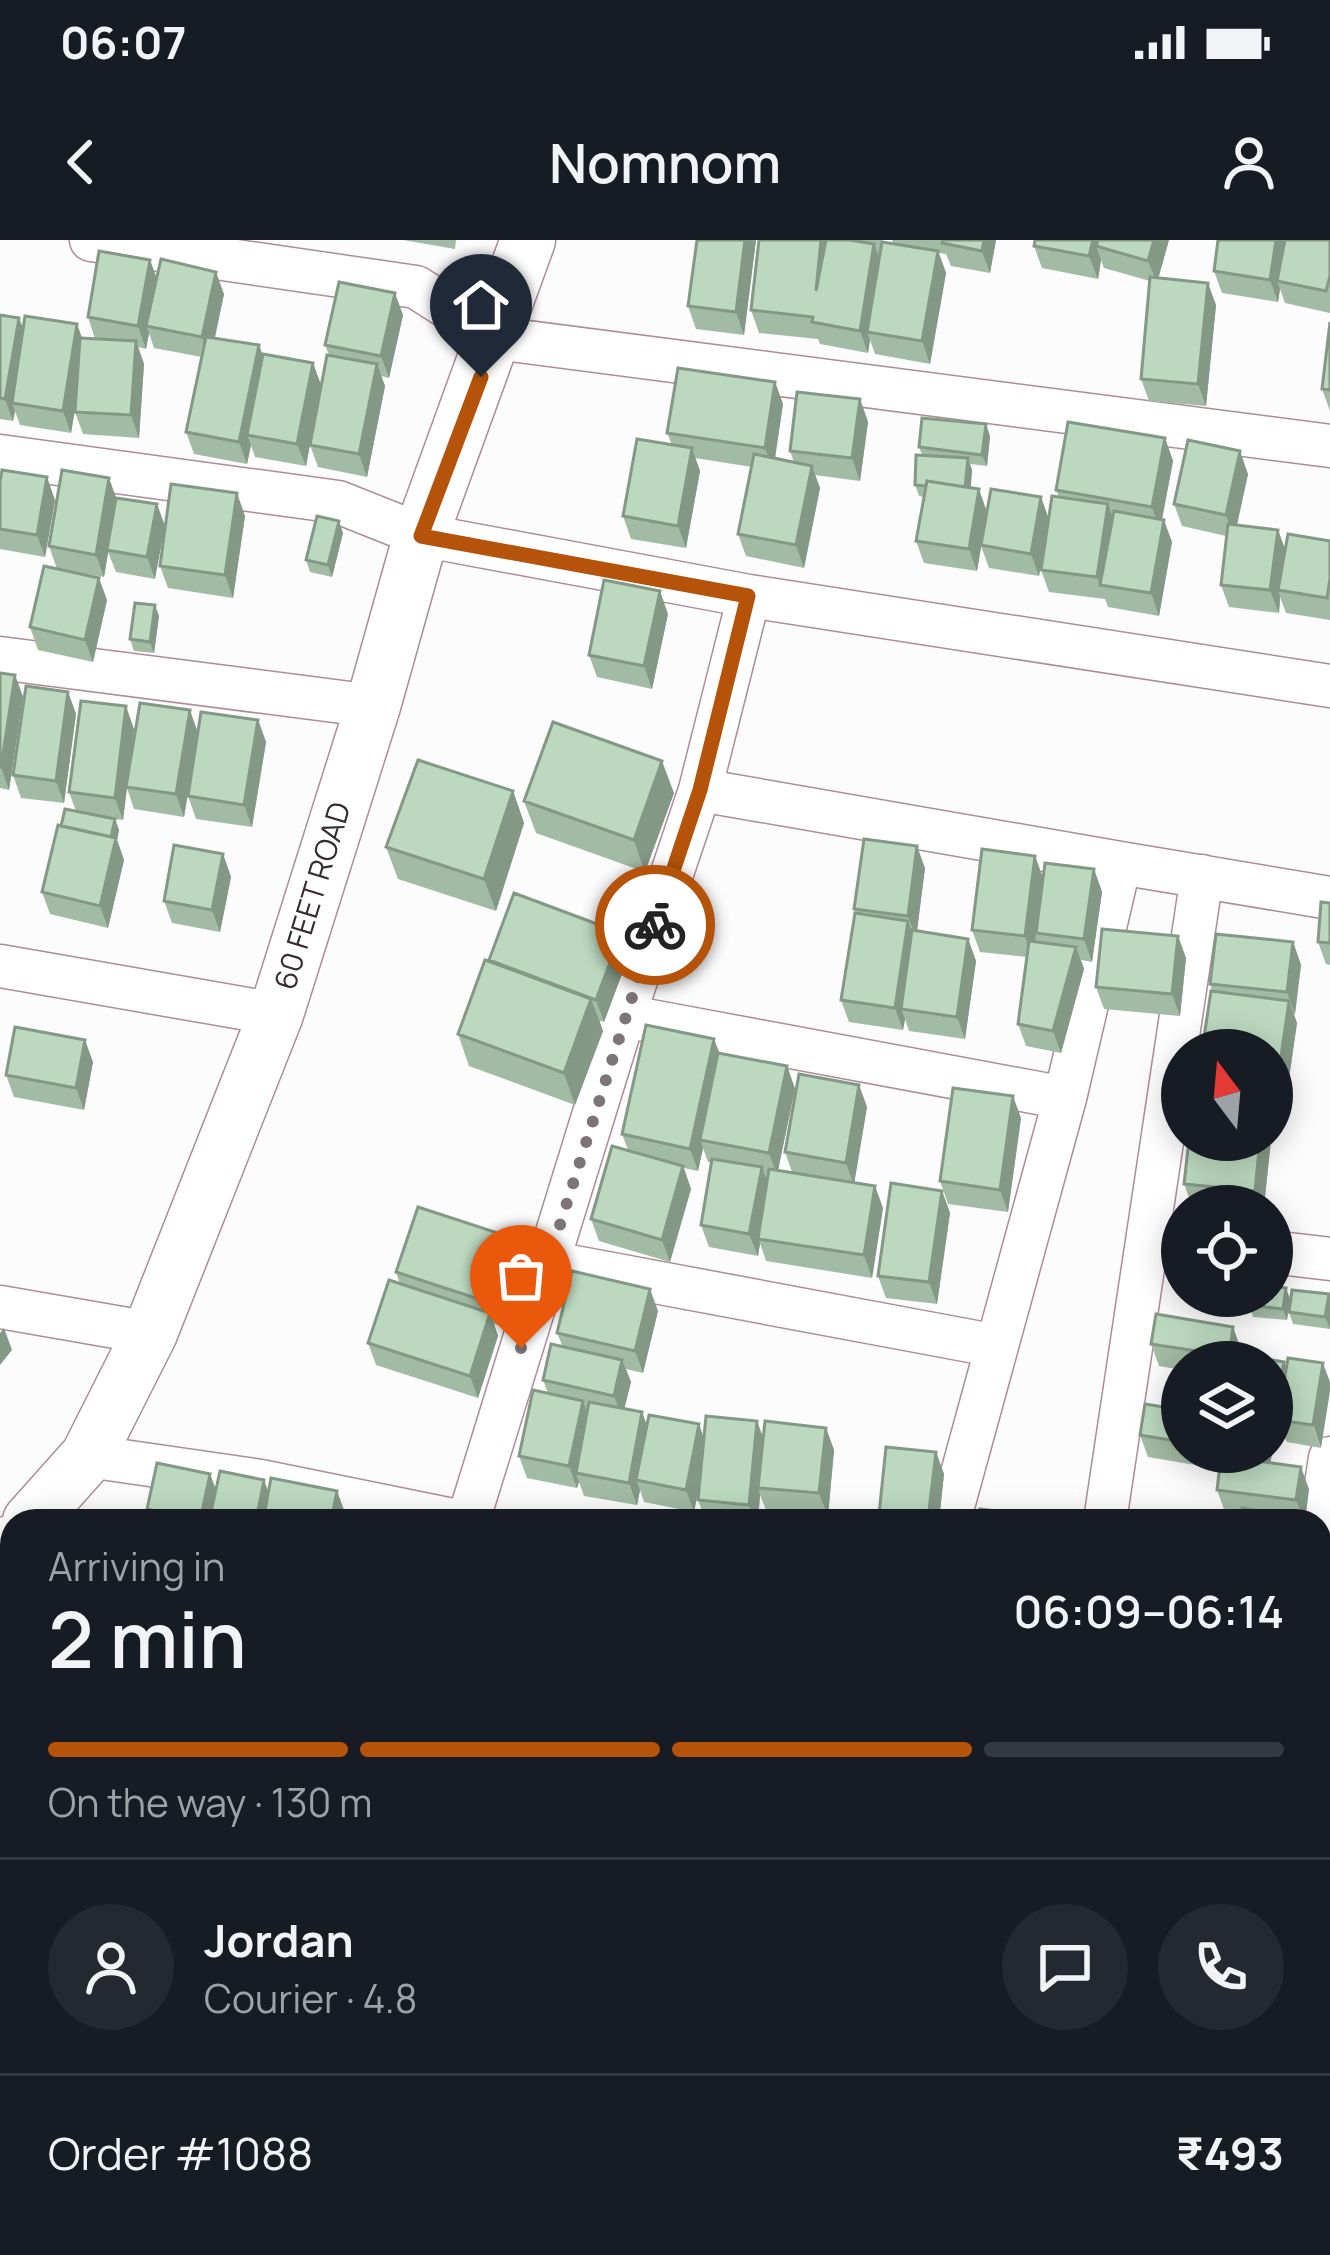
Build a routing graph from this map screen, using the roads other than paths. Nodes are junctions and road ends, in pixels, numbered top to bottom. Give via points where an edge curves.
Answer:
1 (91, 240) edge
2 (528, 240) edge
3 (496, 338) junction
4 (1330, 446) edge
5 (0, 456) edge
6 (421, 536) junction
7 (748, 596) junction
8 (0, 658) edge
9 (1330, 686) edge
10 (373, 706) junction
11 (700, 790) junction
12 (1120, 863) junction
13 (1202, 877) junction
14 (1330, 898) edge
15 (0, 966) edge
16 (276, 1014) junction
17 (624, 1016) junction
18 (1065, 1098) junction
19 (1171, 1185) edge
20 (1293, 1255) edge
21 (1161, 1259) edge
22 (1330, 1259) edge
23 (548, 1262) junction
24 (0, 1307) edge
25 (150, 1333) junction
26 (997, 1346) junction
27 (88, 1456) junction
28 (1330, 1458) edge
29 (41, 1509) edge
30 (399, 1509) edge
31 (472, 1509) edge
32 (952, 1509) edge
33 (1107, 1509) edge
34 (1322, 1509) edge

1 - 3 street via 416,286
2 - 3 street, 60 FEET ROAD
3 - 4 street
3 - 6 street, 60 FEET ROAD
5 - 6 street via 338,502
6 - 7 street
6 - 10 street, 60 FEET ROAD
7 - 9 street
7 - 11 street
8 - 10 street
10 - 16 street, 60 FEET ROAD
11 - 12 street
11 - 17 street
12 - 13 street
12 - 18 street
13 - 14 street
13 - 19 street
15 - 16 street
16 - 25 street, 60 FEET ROAD
17 - 18 street
17 - 23 street
18 - 26 street
20 - 22 street
21 - 33 street
23 - 26 street
23 - 31 street
24 - 25 street
25 - 27 street, 60 FEET ROAD
26 - 32 street
27 - 29 street, 60 FEET ROAD
27 - 30 street
28 - 34 street

